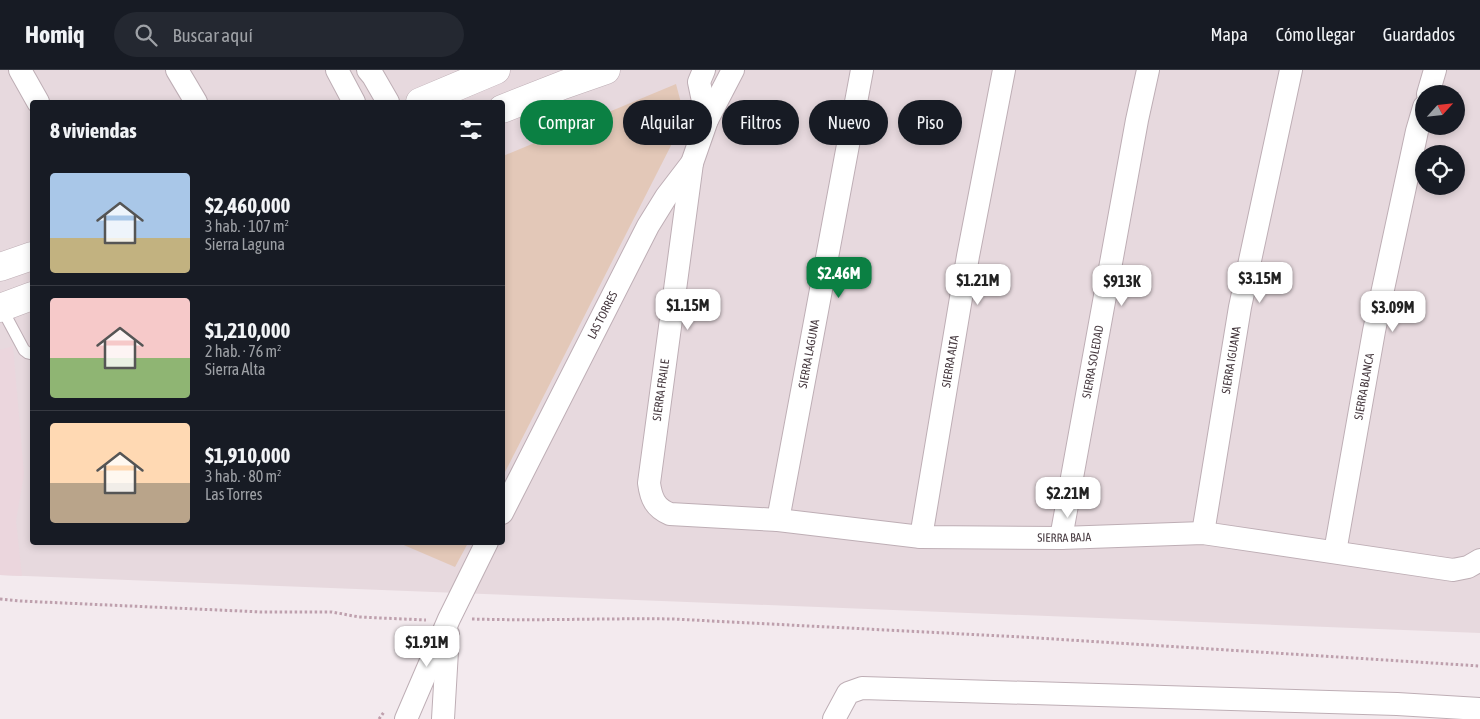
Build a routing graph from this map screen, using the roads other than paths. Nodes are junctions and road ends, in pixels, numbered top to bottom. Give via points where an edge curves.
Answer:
1 (20, 70) edge
2 (178, 70) edge
3 (337, 70) edge
4 (368, 70) edge
5 (496, 70) edge
6 (606, 70) edge
7 (704, 70) edge
8 (733, 70) edge
9 (862, 70) edge
10 (1004, 70) edge
11 (1148, 70) edge
12 (1291, 70) edge
13 (1435, 70) edge
14 (464, 78) edge
15 (1431, 85) edge
16 (37, 100) edge
17 (195, 100) edge
18 (353, 100) edge
19 (387, 100) edge
20 (424, 100) edge
21 (703, 100) edge
22 (505, 108) edge
23 (712, 112) edge
24 (1416, 135) edge
25 (699, 145) edge
26 (692, 163) junction
27 (30, 257) edge
28 (0, 267) edge
29 (30, 297) edge
30 (0, 307) edge
31 (30, 354) edge
32 (651, 499) joint
33 (505, 506) edge
34 (778, 520) junction
35 (1203, 533) junction
36 (921, 536) junction
37 (1061, 538) junction
38 (486, 545) edge
39 (1335, 552) junction
40 (1480, 560) edge
41 (449, 618) junction
42 (1480, 709) edge
43 (1431, 713) edge
44 (406, 719) edge
45 (443, 719) edge
46 (834, 719) edge

1 - 16 street
2 - 17 street
3 - 18 street
4 - 19 street
5 - 14 street
6 - 22 street
7 - 21 street via 699,82
8 - 23 street, LAS TORRES
9 - 34 street, SIERRA LAGUNA
10 - 36 street, SIERRA ALTA via 968,256
11 - 37 street, SIERRA SOLEDAD
12 - 35 street, SIERRA IGUANA via 1240,307
13 - 15 street
14 - 20 street
24 - 39 street, SIERRA BLANCA via 1374,331
25 - 26 street, LAS TORRES
26 - 32 street, SIERRA FRAILE via 649,483
26 - 33 street, LAS TORRES via 648,226
27 - 28 street
29 - 30 street
30 - 31 lane via 24,350
32 - 34 street, SIERRA BAJA via 661,511 670,514
34 - 36 street, SIERRA BAJA
35 - 37 street, SIERRA BAJA
35 - 39 street, SIERRA BAJA
36 - 37 street, SIERRA BAJA
38 - 41 street
39 - 40 street, SIERRA BAJA via 1453,570
41 - 44 street
41 - 45 street
42 - 43 street
43 - 46 street via 862,688 848,693

